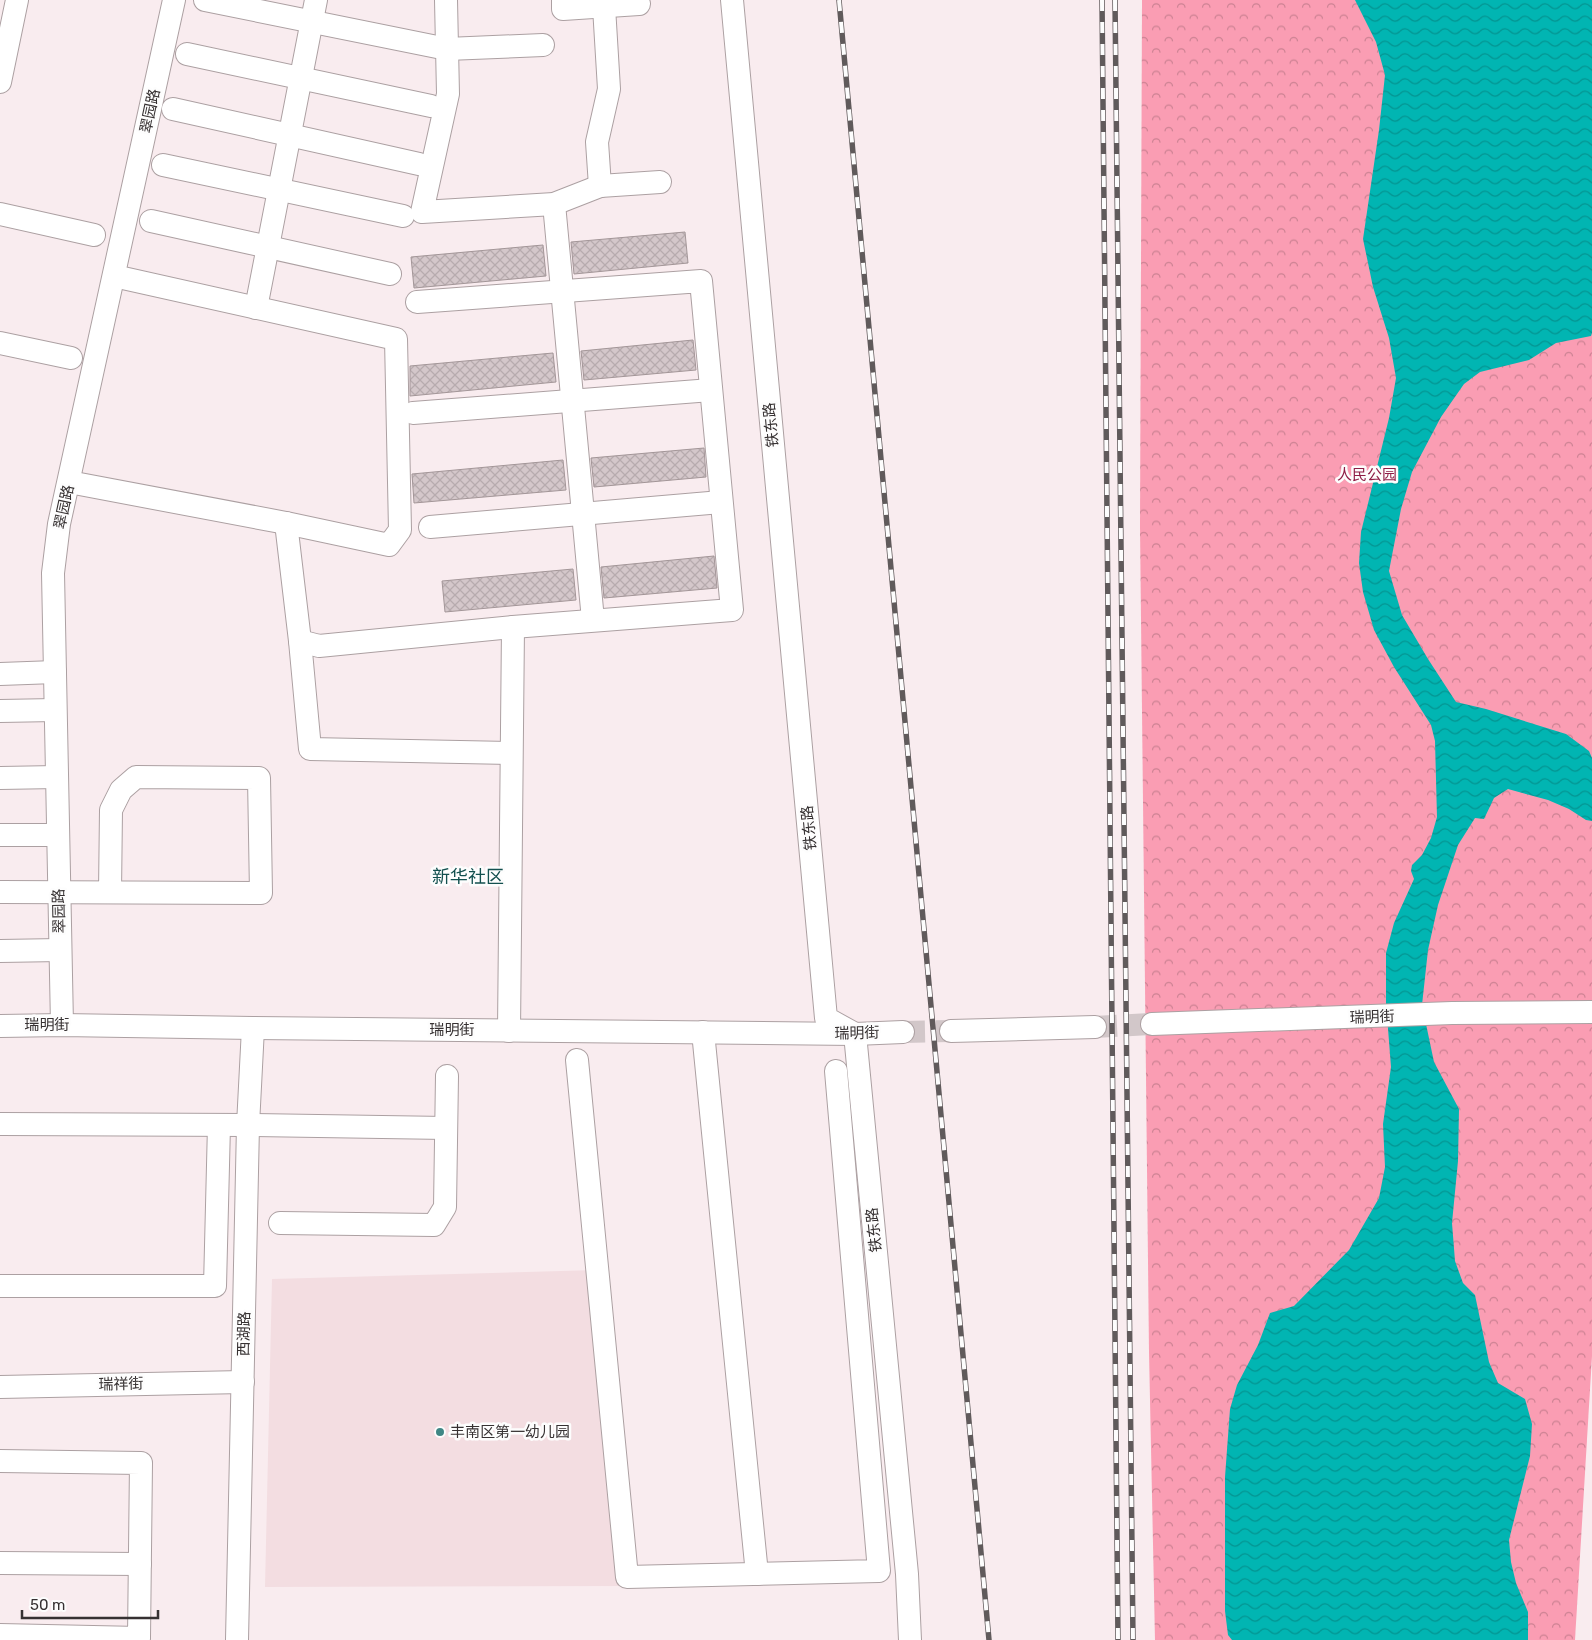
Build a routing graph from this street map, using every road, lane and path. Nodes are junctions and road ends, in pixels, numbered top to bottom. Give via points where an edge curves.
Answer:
1 (17, 0) edge
2 (174, 0) edge
3 (205, 0) edge
4 (446, 0) edge
5 (562, 0) edge
6 (732, 0) edge
7 (639, 4) dead end
8 (604, 7) junction
9 (314, 10) edge
10 (543, 45) dead end
11 (447, 49) junction
12 (187, 54) dead end
13 (301, 77) junction
14 (0, 82) edge
15 (431, 106) dead end
16 (173, 109) dead end
17 (290, 135) junction
18 (419, 164) dead end
19 (163, 165) dead end
20 (660, 182) dead end
21 (600, 186) junction
22 (279, 190) junction
23 (554, 204) junction
24 (0, 214) edge
25 (403, 216) dead end
26 (151, 221) dead end
27 (94, 236) dead end
28 (268, 247) junction
29 (390, 274) dead end
30 (114, 276) junction
31 (562, 292) junction
32 (417, 302) dead end
33 (256, 308) junction
34 (0, 343) edge
35 (71, 358) dead end
36 (711, 390) junction
37 (572, 401) junction
38 (413, 413) dead end
39 (69, 482) junction
40 (721, 502) junction
41 (583, 514) junction
42 (286, 523) junction
43 (430, 528) dead end
44 (593, 620) junction
45 (513, 627) junction
46 (300, 641) junction
47 (55, 672) junction
48 (0, 674) edge
49 (55, 710) junction
50 (0, 711) edge
51 (512, 753) junction
52 (56, 777) junction
53 (0, 778) edge
54 (0, 835) edge
55 (57, 835) junction
56 (59, 891) junction
57 (0, 892) edge
58 (110, 892) junction
59 (60, 950) junction
60 (0, 951) edge
61 (1592, 1012) edge
62 (1152, 1024) tunnel mouth
63 (62, 1025) junction
64 (0, 1026) edge
65 (1095, 1027) tunnel mouth
66 (253, 1028) junction
67 (509, 1031) junction
68 (951, 1031) tunnel mouth
69 (703, 1032) junction
70 (903, 1032) tunnel mouth
71 (855, 1034) junction
72 (577, 1060) dead end
73 (836, 1071) dead end
74 (447, 1076) dead end
75 (0, 1124) edge
76 (219, 1125) junction
77 (248, 1125) junction
78 (446, 1128) junction
79 (280, 1222) dead end
80 (0, 1286) edge
81 (243, 1382) junction
82 (0, 1387) edge
83 (0, 1460) edge
84 (0, 1563) edge
85 (140, 1564) junction
86 (757, 1574) junction
87 (0, 1635) edge
88 (237, 1640) edge
89 (910, 1640) edge

1 - 14 street
2 - 30 street, 翠园路
3 - 9 street
4 - 11 street
5 - 8 street via 563,9
6 - 71 street, 铁东路 via 826,1018
7 - 8 street
8 - 21 street via 609,89 597,142
9 - 11 street
9 - 13 street
10 - 11 street
11 - 23 street via 448,94 422,212
12 - 13 street
13 - 15 street
13 - 17 street
16 - 17 street
17 - 18 street
17 - 22 street
19 - 22 street
20 - 21 street
21 - 23 street
22 - 25 street
22 - 28 street
23 - 31 street
24 - 27 street
26 - 28 street
28 - 29 street
28 - 33 street
30 - 33 street
30 - 39 street, 翠园路
31 - 32 street
31 - 36 street via 701,281
31 - 37 street
33 - 42 street via 396,339 400,530 389,545
34 - 35 street
36 - 37 street
36 - 40 street
37 - 38 street
37 - 41 street
39 - 42 street
39 - 47 street, 翠园路 via 59,524 53,573
40 - 41 street
40 - 44 street via 732,610
41 - 43 street
41 - 44 street
42 - 46 street
44 - 45 street
45 - 46 street via 319,646
45 - 51 street
46 - 51 street via 310,749
47 - 48 street
47 - 49 street, 翠园路
49 - 50 street
49 - 52 street, 翠园路
51 - 67 street
52 - 53 street
52 - 55 street, 翠园路
54 - 55 street
55 - 56 street, 翠园路
56 - 57 street
56 - 58 street
56 - 59 street, 翠园路
58 - 58 street via 261,893 259,778 136,777 121,790 111,810
59 - 60 street
59 - 63 street, 翠园路
61 - 62 street, 瑞明街 via 1452,1013
63 - 64 street, 瑞明街
63 - 66 street, 瑞明街
65 - 68 street
66 - 67 street, 瑞明街
66 - 77 street, 西湖路
67 - 69 street, 瑞明街
69 - 71 street, 瑞明街
69 - 86 street
70 - 71 street, 瑞明街
71 - 89 street, 铁东路 via 908,1574
72 - 86 street via 626,1577
73 - 86 street via 879,1572
74 - 78 street
75 - 76 street
76 - 77 street
76 - 80 street via 215,1286
77 - 78 street
77 - 81 street, 西湖路
78 - 79 street via 445,1207 434,1225
81 - 82 street, 瑞祥街
81 - 88 street, 西湖路
83 - 85 street via 141,1463
84 - 85 street
85 - 87 street via 139,1638

